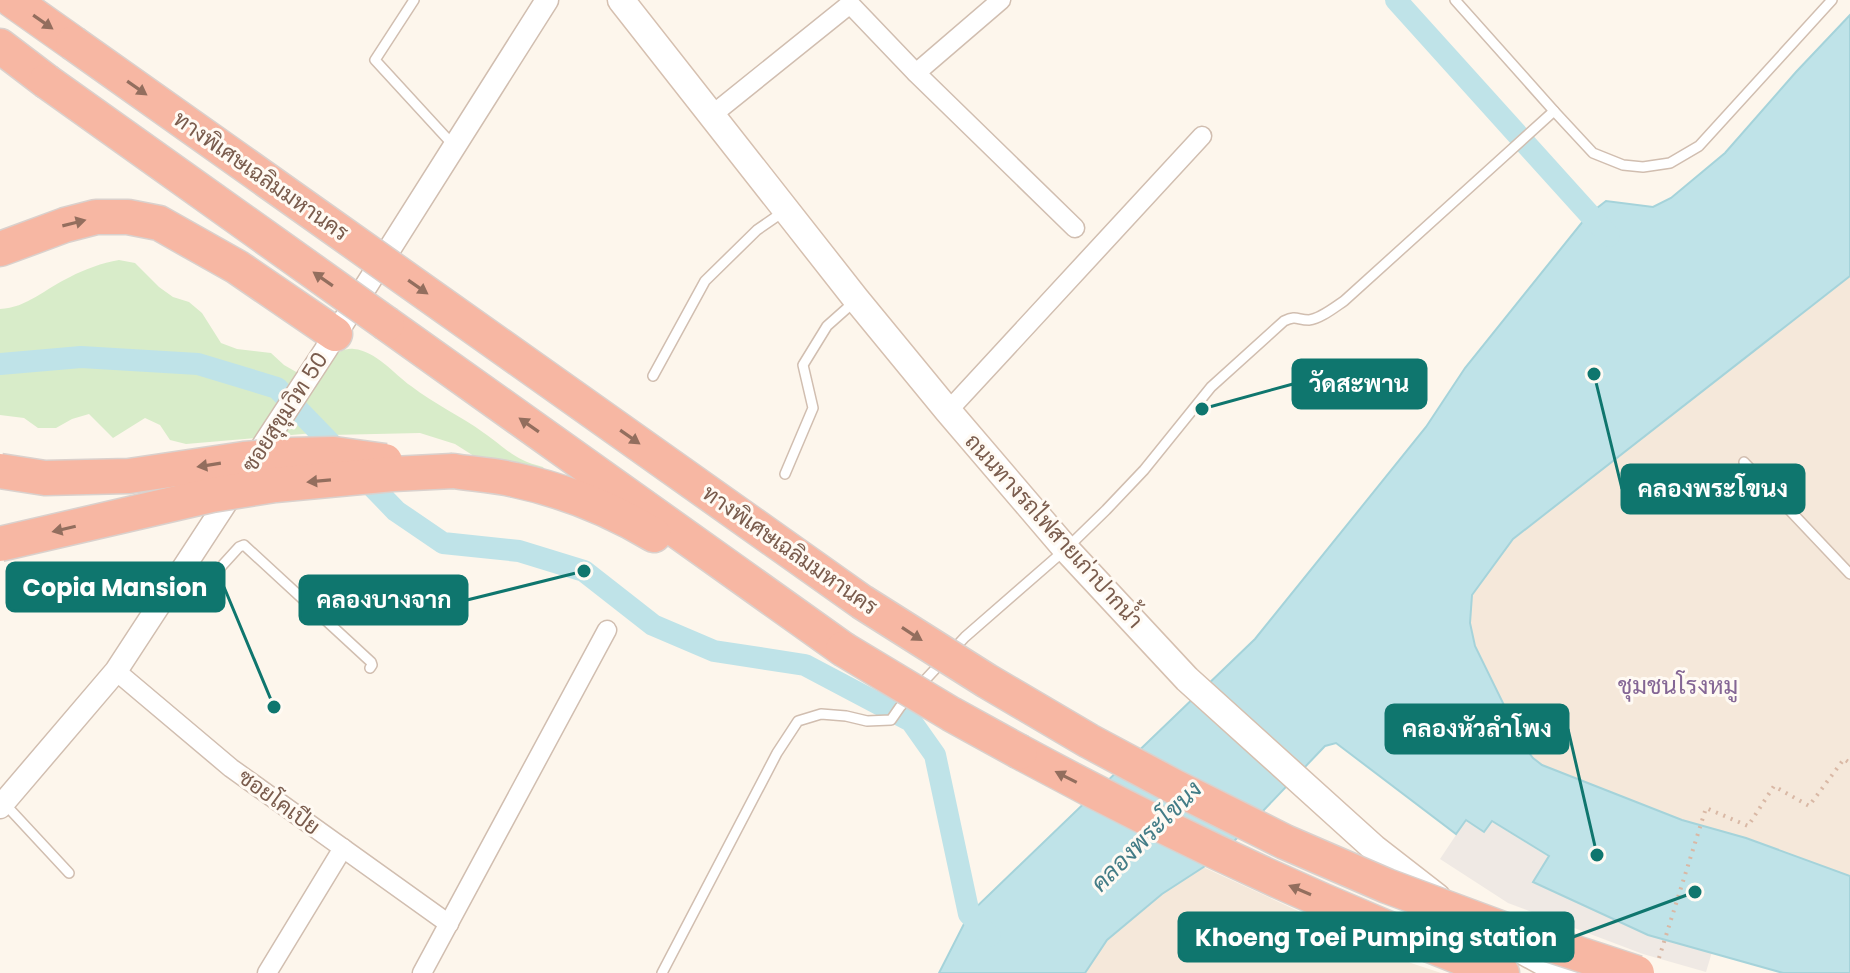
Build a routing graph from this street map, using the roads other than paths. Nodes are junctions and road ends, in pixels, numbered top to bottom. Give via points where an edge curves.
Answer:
1 (12, 0) edge
2 (414, 0) edge
3 (547, 0) edge
4 (621, 0) edge
5 (1001, 0) edge
6 (1455, 0) edge
7 (1832, 0) edge
8 (850, 1) edge
9 (0, 46) edge
10 (0, 61) edge
11 (916, 73) junction
12 (46, 81) junction
13 (1554, 111) junction
14 (712, 115) junction
15 (1202, 136) dead end
16 (454, 146) junction
17 (786, 210) junction
18 (1075, 228) dead end
19 (0, 249) edge
20 (856, 299) junction
21 (335, 334) junction
22 (653, 376) dead end
23 (948, 411) junction
24 (1744, 462) dead end
25 (0, 471) edge
26 (453, 471) junction
27 (785, 474) dead end
28 (0, 544) edge
29 (1066, 549) junction
30 (188, 561) junction
31 (1850, 574) edge
32 (607, 630) dead end
33 (843, 649) junction
34 (370, 668) dead end
35 (116, 671) junction
36 (2, 805) edge
37 (343, 848) junction
38 (69, 873) dead end
39 (449, 924) junction
40 (1648, 965) edge
41 (1544, 968) edge
42 (267, 973) edge
43 (422, 973) edge
44 (662, 973) edge
45 (1502, 973) edge
46 (1570, 973) edge

1 -> 40 highway, ทางพิเศษเฉลิมมหานคร, bridge via 862,602 987,681 1159,778 1387,886 1511,932
2 - 16 lane via 375,60
3 - 16 street, ซอยสุขุมวิท 50
4 - 14 main road, ถนนทางรถไฟสายเก่าปากน้ำ
5 - 11 street
6 - 13 lane
7 - 13 lane via 1699,146 1670,163 1623,165 1593,153
8 - 11 street
8 - 14 street
9 - 12 highway
10 - 12 highway
11 - 18 street
33 -> 12 highway, bridge
13 - 29 lane via 1344,301 1309,320 1284,321 1211,387 1144,470
14 - 17 main road, ถนนทางรถไฟสายเก่าปากน้ำ
15 - 23 street
16 - 21 street, ซอยสุขุมวิท 50
17 - 20 main road, ถนนทางรถไฟสายเก่าปากน้ำ
17 - 22 lane via 757,230 705,281
19 -> 21 highway via 96,217 159,223 237,267
20 - 23 main road, ถนนทางรถไฟสายเก่าปากน้ำ
20 - 27 lane via 827,326 803,365 813,408
21 - 30 street, ซอยสุขุมวิท 50, bridge
23 - 29 main road, ถนนทางรถไฟสายเก่าปากน้ำ
24 - 31 lane
26 -> 25 highway, bridge via 334,454 244,459 129,476 45,478
26 -> 28 highway, bridge via 212,495
26 - 33 highway via 514,479 638,525
29 - 41 main road, ถนนทางรถไฟสายเก่าปากน้ำ via 1187,679 1374,848 1423,888
29 - 44 lane via 965,637 891,720 821,714 798,721
30 - 34 lane via 212,583 244,545 371,662
30 - 35 street, ซอยสุขุมวิท 50
32 - 39 street
45 -> 33 highway, bridge via 1390,929 1169,828 965,722
35 - 36 street, ซอยสุขุมวิท 50
35 - 37 street, ซอยโคเปีย via 231,768
36 - 38 lane
37 - 39 street, ซอยโคเปีย
37 - 42 street
39 - 43 street
41 - 46 main road, ถนนทางรถไฟสายเก่าปากน้ำ

